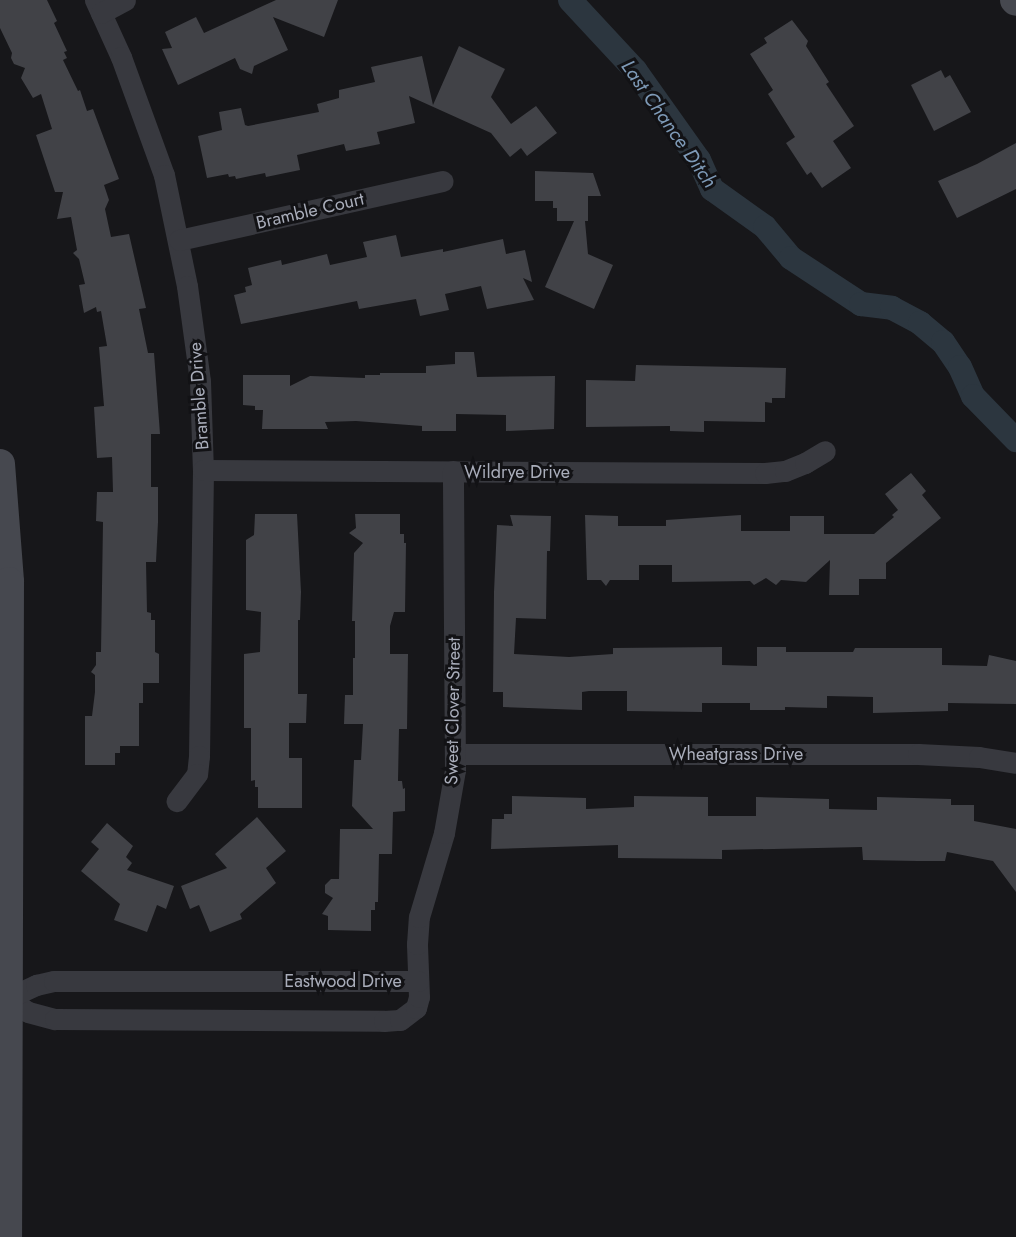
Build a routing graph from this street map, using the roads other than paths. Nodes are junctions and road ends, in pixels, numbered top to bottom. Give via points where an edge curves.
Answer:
1 (125, 0) edge
2 (98, 6) edge
3 (442, 181) dead end
4 (179, 240) junction
5 (825, 451) dead end
6 (0, 464) edge
7 (204, 470) junction
8 (453, 471) junction
9 (455, 754) junction
10 (1016, 763) edge
11 (177, 801) dead end
12 (418, 981) junction
13 (4, 998) edge
14 (7, 1237) edge

1 - 2 street
2 - 4 street, Bramble Drive via 149,128
3 - 4 street, Bramble Court
4 - 7 street, Bramble Drive via 200,381
5 - 8 street, Wildrye Drive via 795,467 765,473
6 - 13 main road via 9,582
7 - 8 street, Wildrye Drive
7 - 11 street, Bramble Drive via 199,756 197,774
8 - 9 street, Sweet Clover Street
9 - 10 street, Wheatgrass Drive via 927,755
9 - 12 street, Sweet Clover Street via 452,798 419,917
12 - 13 street, Eastwood Drive via 54,981
12 - 13 street, Eastwood Drive via 416,1008 400,1020 384,1021 55,1018 28,1012
13 - 14 main road

